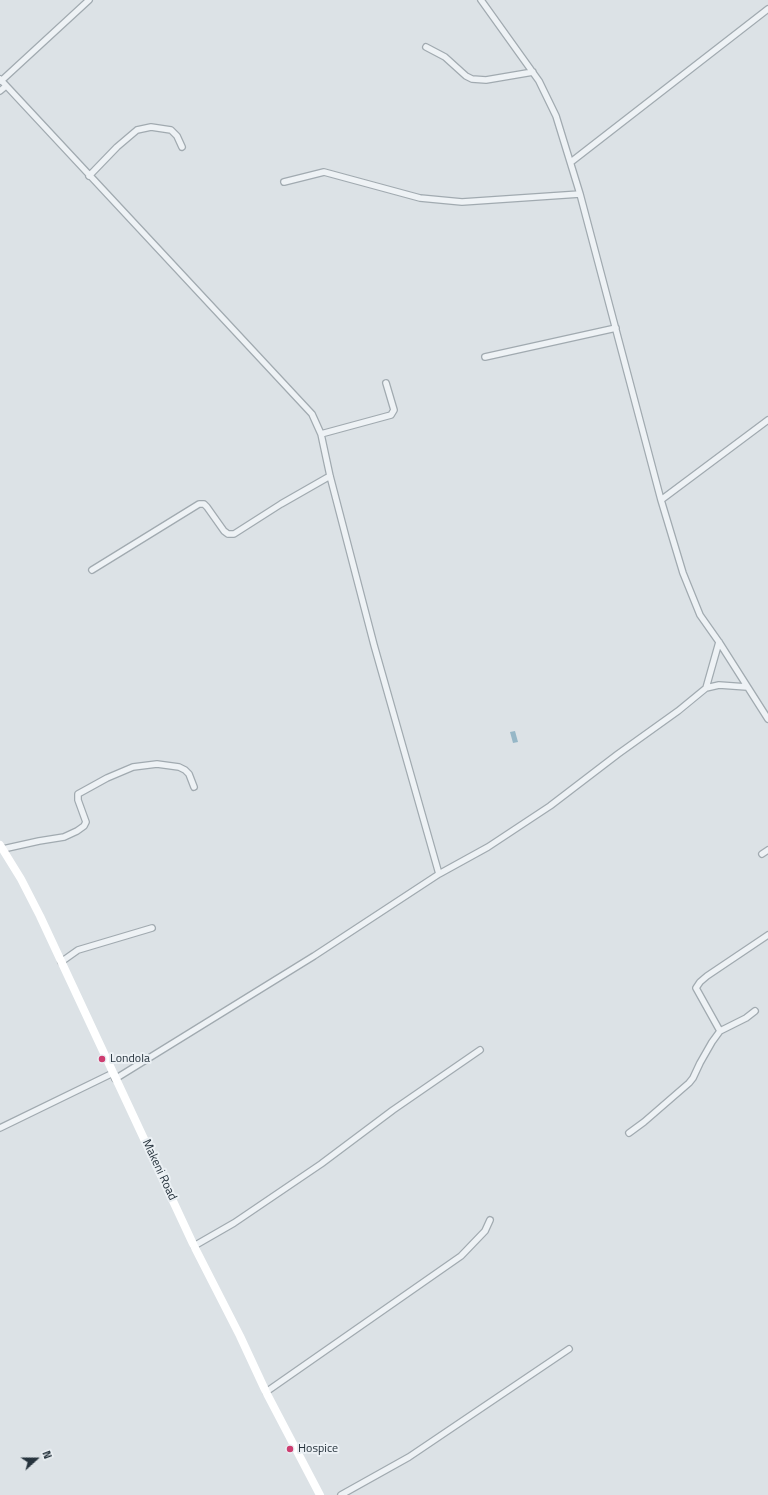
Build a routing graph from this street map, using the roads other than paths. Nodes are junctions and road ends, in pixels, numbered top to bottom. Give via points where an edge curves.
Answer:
1 (89, 0) edge
2 (481, 0) edge
3 (768, 9) edge
4 (426, 47) dead end
5 (534, 72) junction
6 (1, 80) edge
7 (6, 86) junction
8 (0, 91) edge
9 (182, 147) dead end
10 (571, 162) junction
11 (89, 176) junction
12 (284, 182) dead end
13 (580, 194) junction
14 (616, 328) junction
15 (485, 358) dead end
16 (386, 383) dead end
17 (768, 420) edge
18 (321, 434) junction
19 (330, 476) junction
20 (661, 500) junction
21 (92, 570) dead end
22 (719, 642) junction
23 (747, 687) junction
24 (706, 688) junction
25 (768, 719) edge
26 (194, 787) dead end
27 (1, 847) edge
28 (768, 850) edge
29 (762, 854) dead end
30 (439, 874) junction
31 (152, 928) dead end
32 (768, 935) edge
33 (61, 962) junction
34 (755, 1011) dead end
35 (720, 1032) junction
36 (480, 1050) dead end
37 (114, 1076) junction
38 (0, 1128) edge
39 (628, 1133) dead end
40 (490, 1220) dead end
41 (194, 1246) junction
42 (569, 1349) dead end
43 (266, 1392) junction
44 (320, 1495) edge
45 (341, 1495) edge

1 - 6 street
2 - 5 street
3 - 10 street
4 - 5 street via 445,57 472,80
5 - 10 street via 556,116
6 - 7 street
7 - 8 street
7 - 11 street
9 - 11 street via 171,130 151,127 137,130 116,147
10 - 13 street
11 - 18 street via 312,414
12 - 13 street via 324,172 420,198 462,202
13 - 14 street
14 - 15 street
14 - 20 street
16 - 18 street via 394,410 391,415
17 - 20 street
18 - 19 street
19 - 21 street via 234,534 224,531 207,507 200,504
19 - 30 street via 374,646
20 - 22 street via 695,606
22 - 23 street
22 - 24 street
23 - 24 street via 719,685
23 - 25 street
24 - 30 street via 550,806 488,847
26 - 27 street via 189,774 179,767 147,764 124,770 78,794 86,822 77,832 64,837
27 - 33 main road, Makeni Road via 22,879
28 - 29 street
30 - 37 street via 314,956
31 - 33 street via 78,950
32 - 35 street via 707,976 696,988
33 - 37 main road, Makeni Road
34 - 35 street
35 - 39 street via 691,1081
36 - 41 street via 315,1168
37 - 38 street
37 - 41 main road, Makeni Road
40 - 43 street via 486,1231 461,1256
41 - 43 main road, Makeni Road
42 - 45 street via 409,1457
43 - 44 main road, Makeni Road

